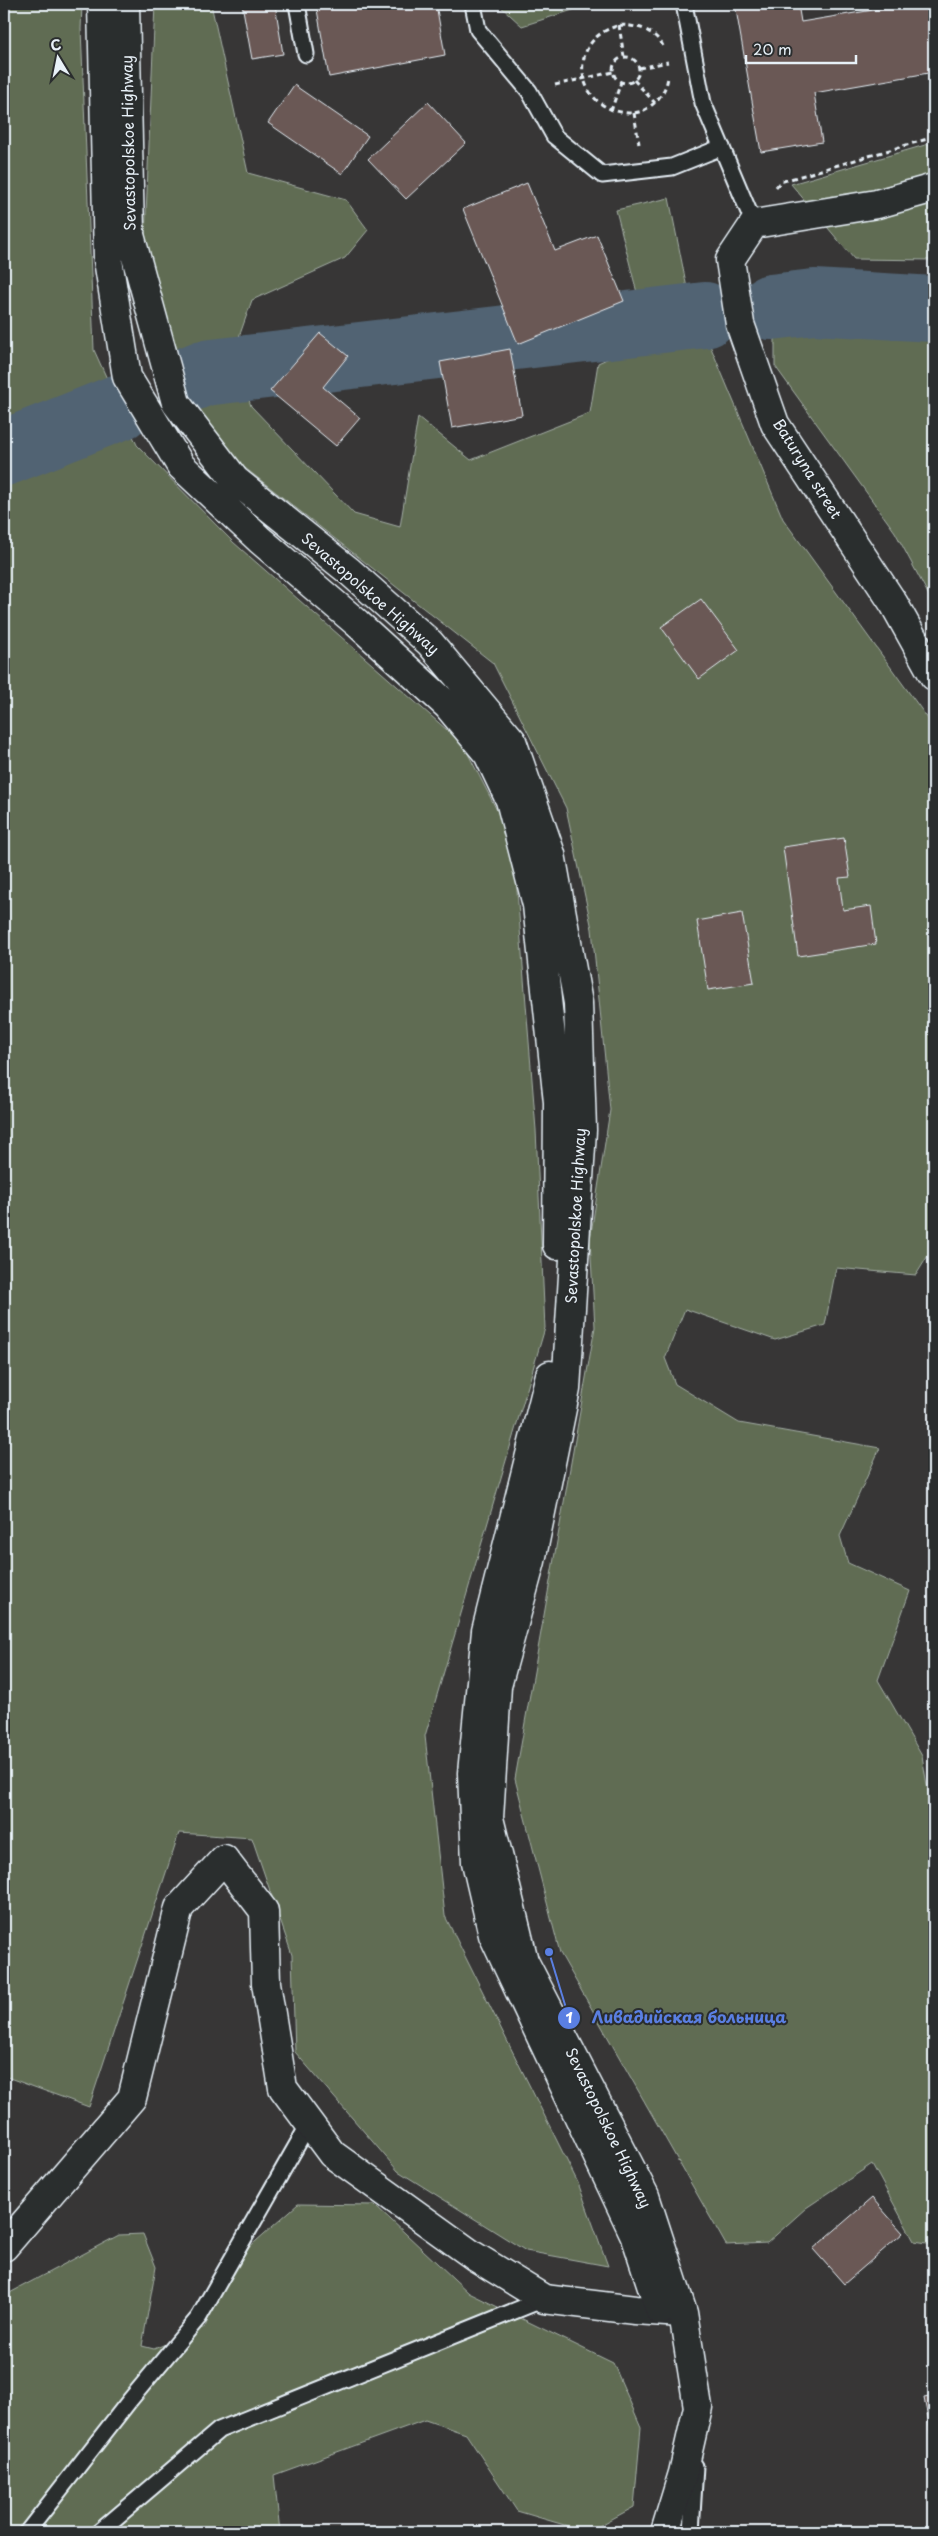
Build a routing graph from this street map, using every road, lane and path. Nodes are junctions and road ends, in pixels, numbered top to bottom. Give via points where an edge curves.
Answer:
1 (102, 4) edge
2 (126, 4) edge
3 (297, 4) edge
4 (473, 4) edge
5 (684, 4) edge
6 (619, 25) junction
7 (306, 54) dead end
8 (624, 57) junction
9 (694, 57) junction
10 (669, 62) junction
11 (640, 68) junction
12 (613, 72) junction
13 (582, 79) junction
14 (634, 80) junction
15 (622, 82) junction
16 (529, 91) junction
17 (655, 103) junction
18 (611, 111) junction
19 (934, 136) edge
20 (722, 147) junction
21 (934, 188) edge
22 (754, 224) junction
23 (934, 676) edge
24 (309, 2124) junction
25 (4, 2247) edge
26 (544, 2299) junction
27 (671, 2312) junction
28 (698, 2407) junction
29 (27, 2532) edge
30 (99, 2532) edge
31 (665, 2532) edge
32 (691, 2532) edge

1 - 27 main road via 108,260 127,377 181,466 448,706 488,754 510,800 538,905 558,1102 558,1216 550,1378 486,1632 472,1773 476,1862 494,1935
2 - 27 main road, Sevastopolskoe Highway via 130,235 176,403 235,480 430,642 512,741 551,854 578,1003 582,1130 566,1389 531,1561 497,1686 489,1818 524,1961 645,2196
3 - 7 lane
4 - 16 lane via 478,30
5 - 9 lane
6 - 8 path
6 - 10 path via 642,27 660,40
6 - 13 path via 598,35 584,54
8 - 11 path via 636,61
8 - 12 path via 614,65
9 - 10 path
9 - 20 lane via 703,103
10 - 11 path
10 - 17 path via 668,84
11 - 14 path
12 - 13 path
12 - 15 path
13 - 16 path
13 - 18 path via 592,98
14 - 15 path
14 - 17 path
15 - 18 path
16 - 20 lane via 554,136 602,174 672,166
17 - 18 path via 634,113
19 - 22 path via 780,182
20 - 22 lane
21 - 22 main road via 878,204
22 - 23 main road, Baturyna street via 730,260 740,324 775,424 894,604
24 - 25 main road via 283,2088 266,1984 264,1911 224,1859 179,1908 132,2098
24 - 26 main road via 332,2154 474,2256
24 - 29 lane via 199,2317
26 - 27 main road
26 - 30 lane via 219,2430
27 - 28 main road, Sevastopolskoe Highway
28 - 31 main road, Sevastopolskoe Highway
28 - 32 lane

